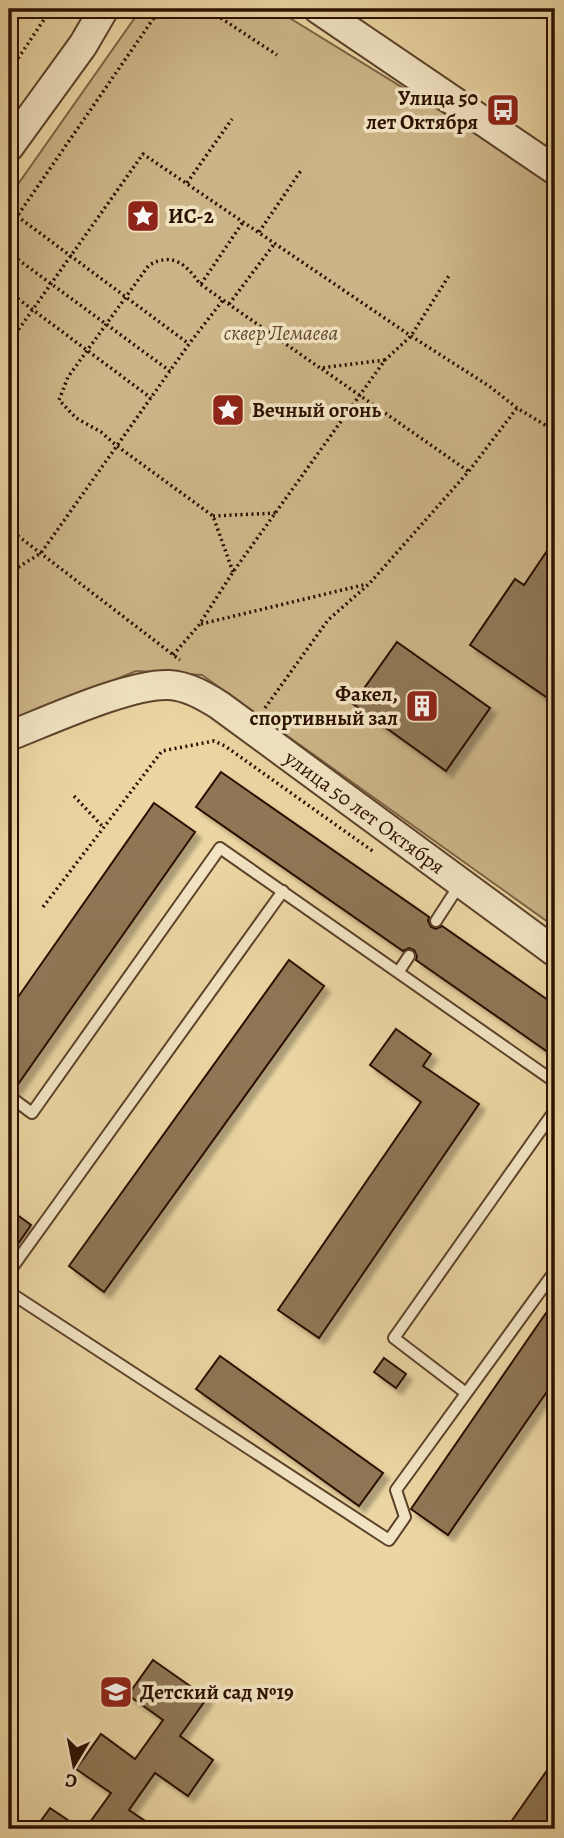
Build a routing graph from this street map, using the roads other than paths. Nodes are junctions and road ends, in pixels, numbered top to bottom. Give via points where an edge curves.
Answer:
1 (104, 9) edge
2 (318, 9) edge
3 (9, 147) edge
4 (555, 170) edge
5 (9, 736) edge
6 (460, 884) junction
7 (283, 891) junction
8 (436, 921) dead end
9 (555, 952) edge
10 (409, 956) dead end
11 (399, 971) junction
12 (555, 1082) edge
13 (9, 1096) edge
14 (555, 1110) edge
15 (555, 1270) edge
16 (9, 1272) edge
17 (9, 1292) edge
18 (467, 1393) junction

1 - 3 street
2 - 4 street
5 - 6 street, улица 50 лет Октября via 117,695 147,687 182,687 201,694 250,728
6 - 8 lane
6 - 9 street, улица 50 лет Октября
7 - 11 lane
7 - 13 lane via 220,848 32,1113
7 - 16 lane
10 - 11 lane
11 - 12 lane
14 - 18 lane via 394,1338
15 - 18 lane
17 - 18 lane via 389,1540 405,1517 396,1490

